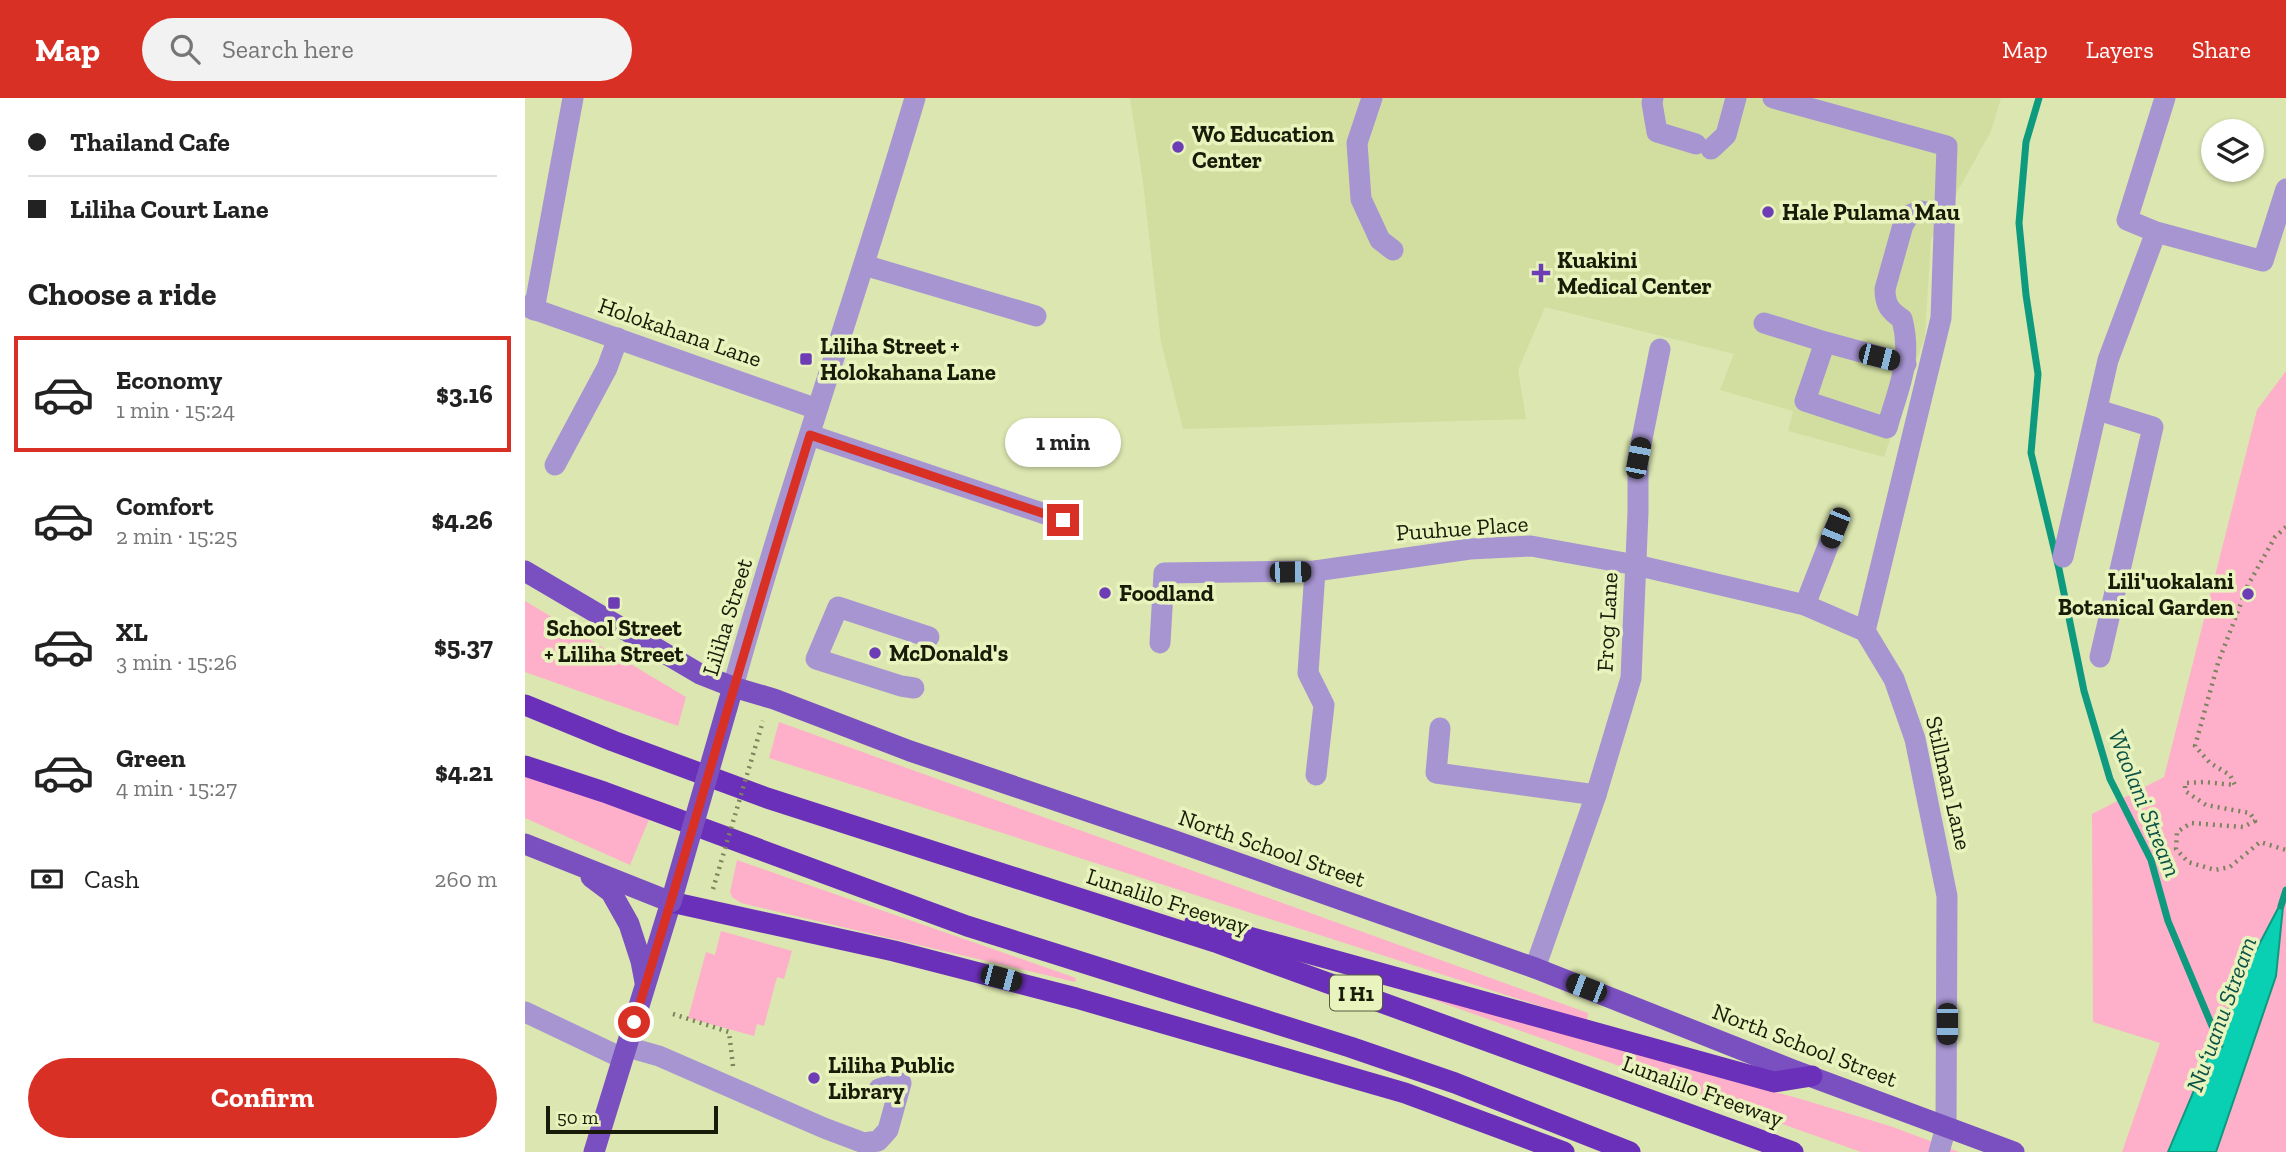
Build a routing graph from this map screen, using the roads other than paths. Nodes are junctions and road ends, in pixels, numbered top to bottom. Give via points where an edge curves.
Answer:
1 (573, 98) edge
2 (915, 98) edge
3 (1372, 98) edge
4 (1653, 98) edge
5 (1736, 98) edge
6 (1773, 98) edge
7 (2165, 98) edge
8 (2286, 189) edge
9 (1946, 215) junction
10 (2156, 232) junction
11 (1393, 250) dead end
12 (864, 265) junction
13 (530, 308) edge
14 (1036, 316) dead end
15 (1941, 318) junction
16 (1902, 319) junction
17 (1764, 323) dead end
18 (618, 338) junction
19 (1825, 342) junction
20 (1660, 349) dead end
21 (1906, 364) junction
22 (817, 409) junction
23 (2098, 410) junction
24 (810, 435) junction
25 (555, 466) dead end
26 (1063, 520) dead end
27 (1835, 528) dead end
28 (2063, 557) dead end
29 (1636, 565) junction
30 (525, 570) edge
31 (1315, 571) junction
32 (525, 577) edge
33 (547, 583) junction
34 (1805, 605) junction
35 (1865, 631) junction
36 (929, 637) dead end
37 (1160, 643) dead end
38 (2100, 657) dead end
39 (733, 687) junction
40 (914, 688) dead end
41 (525, 705) edge
42 (1440, 729) dead end
43 (525, 766) edge
44 (1317, 775) dead end
45 (1596, 795) junction
46 (913, 846) junction
47 (526, 848) edge
48 (573, 863) junction
49 (671, 902) junction
50 (1535, 968) junction
51 (646, 985) junction
52 (525, 1012) edge
53 (624, 1052) junction
54 (1812, 1076) junction
55 (879, 1089) dead end
56 (1947, 1127) junction
57 (594, 1152) edge
58 (1564, 1152) edge
59 (1630, 1152) edge
60 (1793, 1152) edge
61 (1940, 1152) edge
62 (2014, 1152) edge

1 - 13 street
2 - 12 street, Liliha Street
3 - 11 street via 1357,143 1361,199 1380,240
4 - 5 street via 1657,132 1704,146 1726,135
6 - 9 street via 1947,146
7 - 10 street via 2127,220
8 - 10 street via 2263,261
9 - 15 street
9 - 16 street via 1920,211 1909,215 1903,225 1885,289 1890,311
10 - 23 street via 2108,360
12 - 14 street
12 - 22 street, Liliha Street
13 - 18 street, Holokahana Lane
15 - 16 street
15 - 35 street
16 - 21 street
17 - 19 street
18 - 22 street, Holokahana Lane
18 - 25 street
19 - 21 street
19 - 21 street via 1805,401 1887,428
20 - 29 street, Frog Lane via 1638,458
22 - 24 street, Liliha Street
23 - 28 street
23 - 38 street via 2153,427
24 - 26 street
24 - 39 street, Liliha Street
27 - 34 street
29 - 31 street, Puuhue Place via 1531,546 1469,549
29 - 34 street, Puuhue Place
29 - 45 street, Frog Lane via 1631,678
30 - 33 main road, North School Street
31 - 37 street, Puuhue Place via 1164,573
31 - 44 street via 1308,673 1324,705
32 - 33 main road
33 - 39 main road, North School Street via 700,674
34 - 35 street, Puuhue Place
35 - 56 street, Stillman Lane via 1894,679 1915,739 1947,896
36 - 40 street via 838,607 816,659
39 - 49 main road, Liliha Street, bridge
39 - 50 main road, North School Street
41 - 46 highway, Lunalilo Freeway / I H1 via 767,798
42 - 45 street via 1436,772
43 - 59 highway, I H1 via 967,926 1455,1083
45 - 50 street, Frog Lane
46 - 54 highway via 1775,1082
46 - 60 highway, Lunalilo Freeway / I H1 via 1215,942
47 - 48 main road
48 - 49 main road
48 - 51 main road via 611,892 630,927
49 - 51 main road, Liliha Street
49 - 58 highway via 894,951 1076,998 1405,1093
50 - 54 main road, North School Street
51 - 53 main road, Liliha Street
52 - 53 street
53 - 55 street via 660,1056 864,1143 878,1141 888,1130 901,1083
53 - 57 main road, Liliha Street
54 - 56 main road, North School Street
56 - 61 street, Stillman Lane
56 - 62 main road, North School Street

